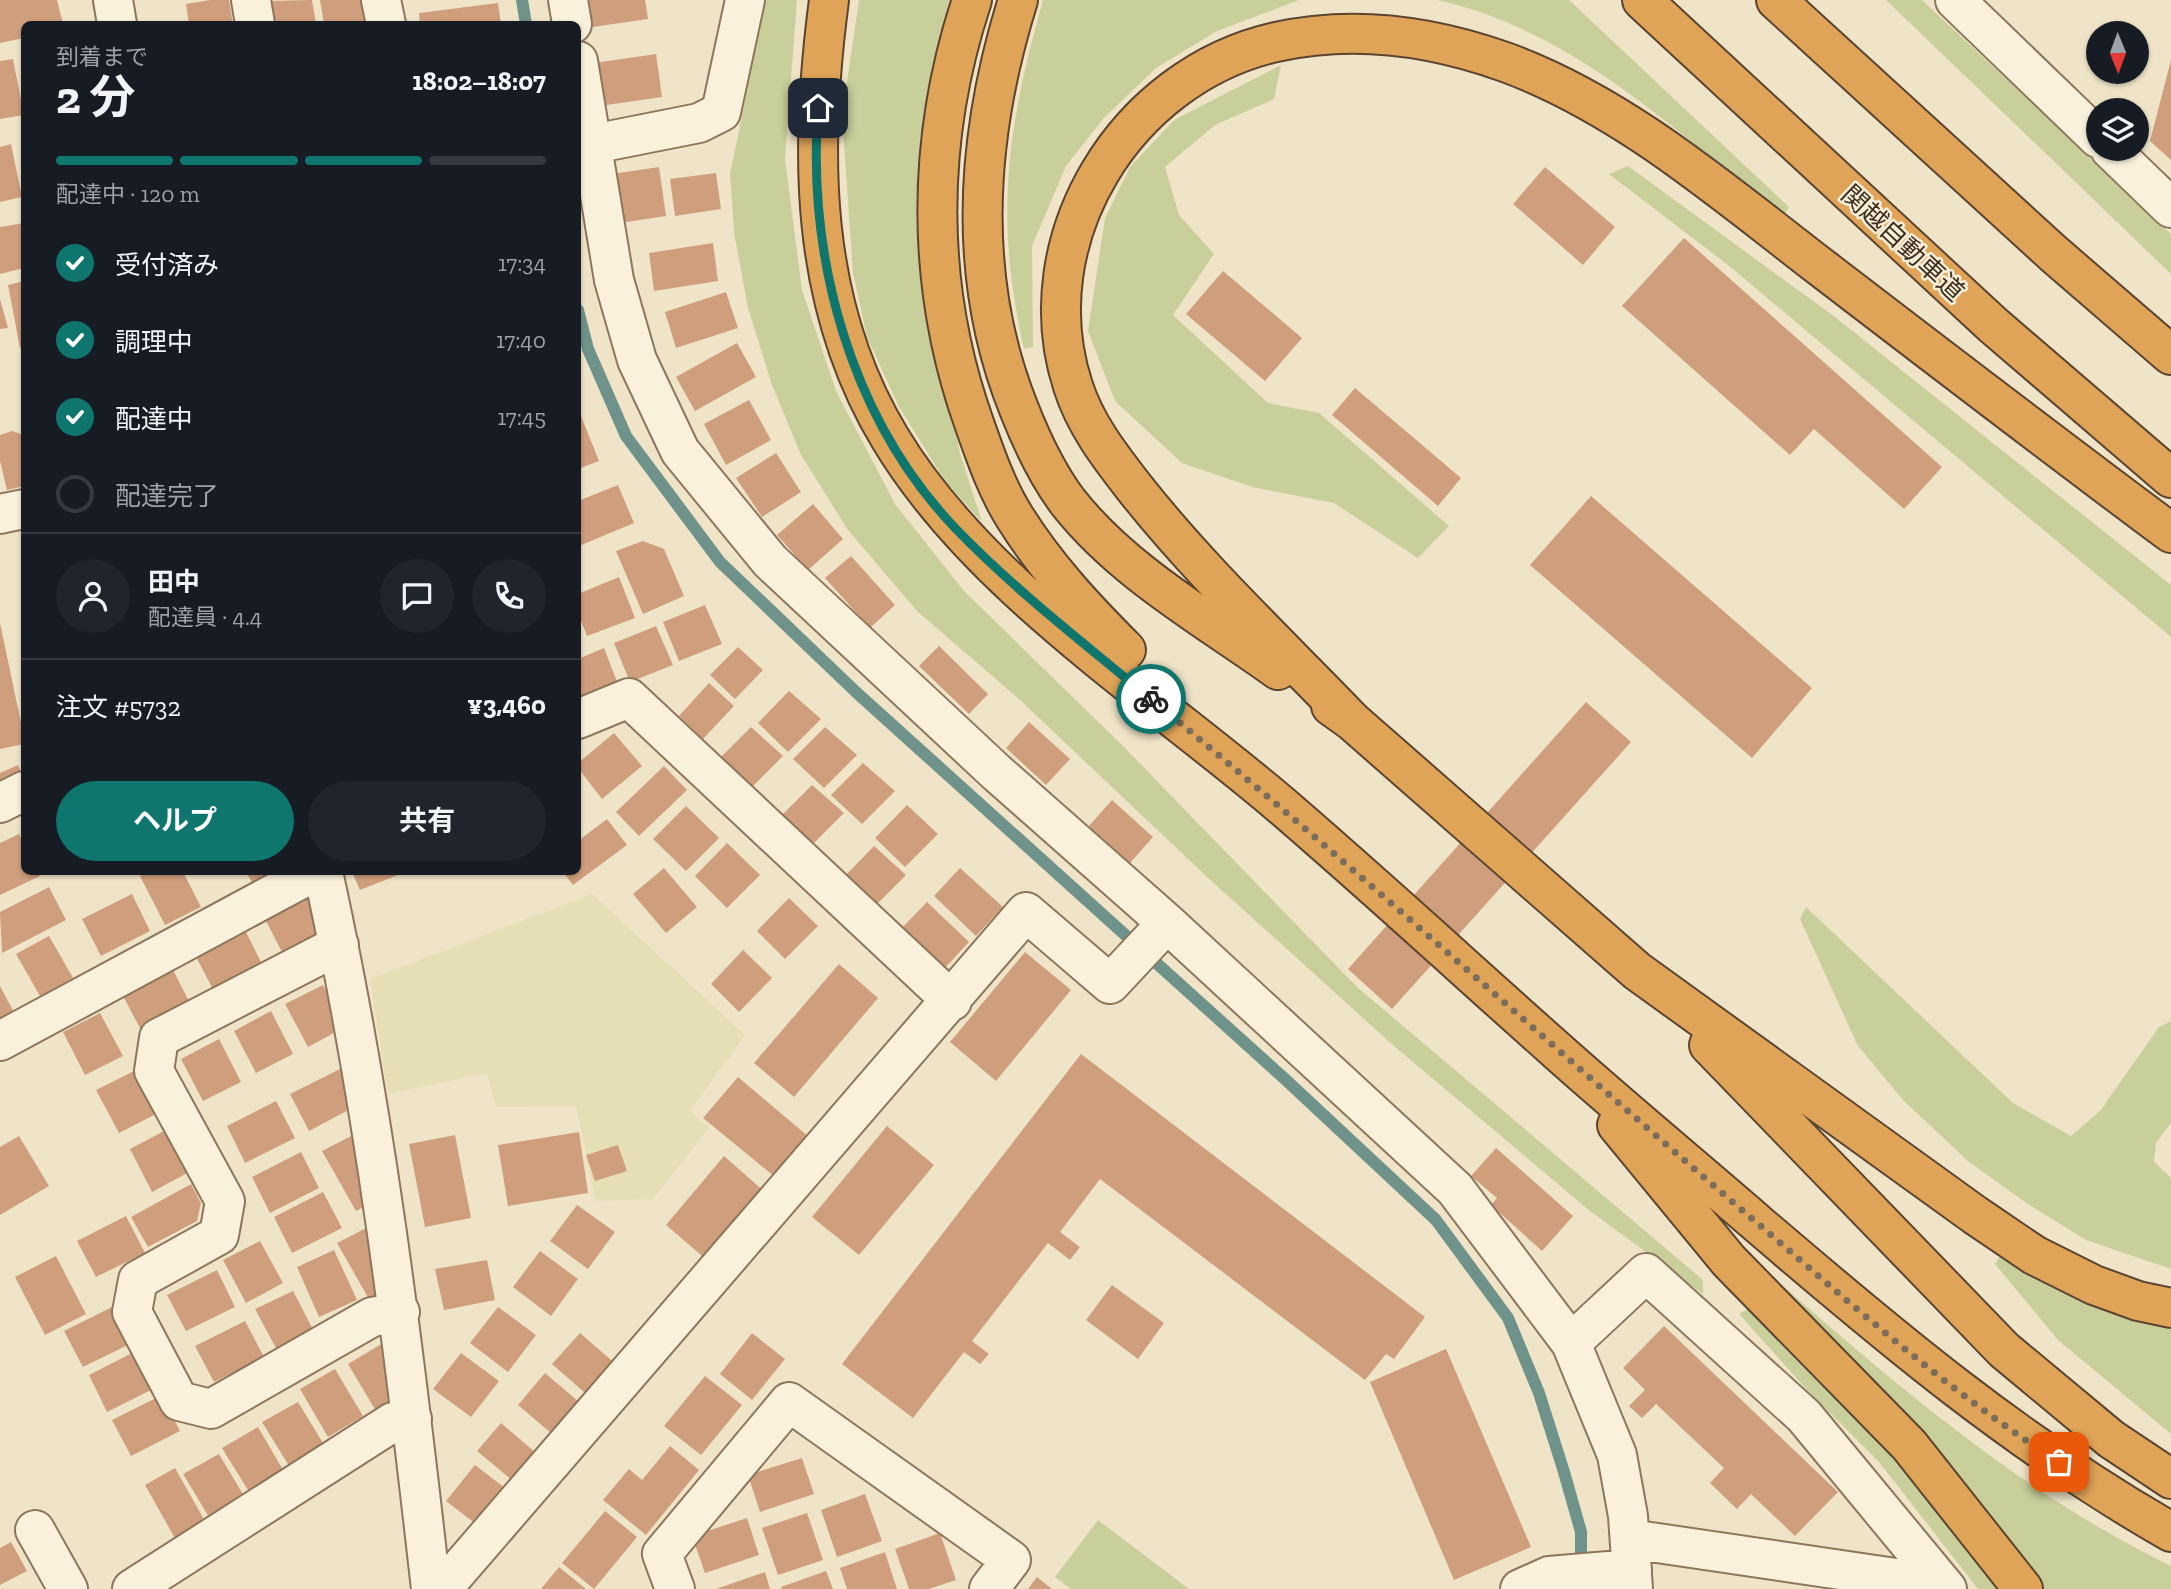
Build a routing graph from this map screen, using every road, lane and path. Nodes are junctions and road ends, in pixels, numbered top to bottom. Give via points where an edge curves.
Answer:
1 (113, 0) edge
2 (251, 0) edge
3 (382, 0) edge
4 (568, 0) edge
5 (745, 0) edge
6 (829, 0) edge
7 (972, 0) edge
8 (1018, 0) edge
9 (1642, 0) edge
10 (1776, 0) edge
11 (1811, 0) edge
12 (1969, 6) edge
13 (116, 21) edge
14 (254, 21) edge
15 (386, 21) edge
16 (572, 21) edge
17 (581, 104) edge
18 (2086, 126) edge
19 (584, 146) edge
20 (2122, 161) edge
21 (2171, 208) edge
22 (2054, 254) junction
23 (2171, 355) edge
24 (2171, 478) edge
25 (2171, 533) edge
26 (581, 718) edge
27 (1352, 721) junction
28 (21, 792) edge
29 (0, 803) edge
30 (1281, 805) junction
31 (308, 875) edge
32 (324, 875) edge
33 (1167, 923) junction
34 (339, 945) junction
35 (1637, 971) junction
36 (952, 1001) junction
37 (0, 1041) edge
38 (1561, 1055) junction
39 (2171, 1308) edge
40 (400, 1312) junction
41 (1571, 1343) junction
42 (412, 1419) junction
43 (2171, 1479) edge
44 (35, 1530) dead end
45 (2171, 1532) edge
46 (1631, 1566) edge
47 (1535, 1582) edge
48 (1905, 1585) edge
49 (1945, 1587) edge
50 (68, 1589) edge
51 (132, 1589) edge
52 (431, 1589) edge
53 (442, 1589) edge
54 (675, 1589) edge
55 (989, 1589) edge
56 (2023, 1589) edge

1 - 13 street
2 - 14 street
3 - 15 street
4 - 16 street
5 - 19 street via 721,113 699,123
6 - 30 highway via 816,131 824,262 860,379 887,434 955,528 999,570
7 - 30 highway via 940,140 937,251 954,360 988,464 1012,513 1077,601
8 - 27 highway via 989,110 981,223 985,279 1005,374 1044,465 1069,503 1133,566
9 - 24 highway, 関越自動車道 via 1993,326
10 - 22 highway
11 - 22 highway via 1950,138
12 - 18 street
17 - 19 street
19 - 33 street via 637,360 680,452 770,561 996,772
20 - 21 street
22 - 23 highway
25 - 27 highway via 1685,165 1610,114 1509,64 1457,47 1363,33 1272,43 1195,76 1160,101 1101,164 1069,239 1063,280 1065,353 1073,387 1090,425 1150,507
26 - 36 street via 629,698
27 - 35 highway
28 - 29 street
30 - 38 highway
31 - 37 street
32 - 34 street
33 - 36 street via 1110,984 1026,912
33 - 41 street via 1455,1189
34 - 40 street
34 - 40 street via 159,1038 155,1071 225,1201 219,1235 138,1280 132,1311 179,1401 211,1409 372,1317
35 - 39 highway via 2035,1255 2094,1285
35 - 43 highway via 2004,1350 2111,1439
36 - 53 street
38 - 45 highway via 1947,1383 2035,1447
38 - 56 highway via 1682,1207 1772,1308 1909,1445
40 - 42 street
41 - 46 street via 1617,1455
41 - 49 street via 1646,1273 1804,1416
42 - 51 street via 393,1422
42 - 52 street
44 - 50 street
46 - 47 street
46 - 48 street
48 - 49 street
54 - 55 street via 662,1554 789,1402 1011,1560

